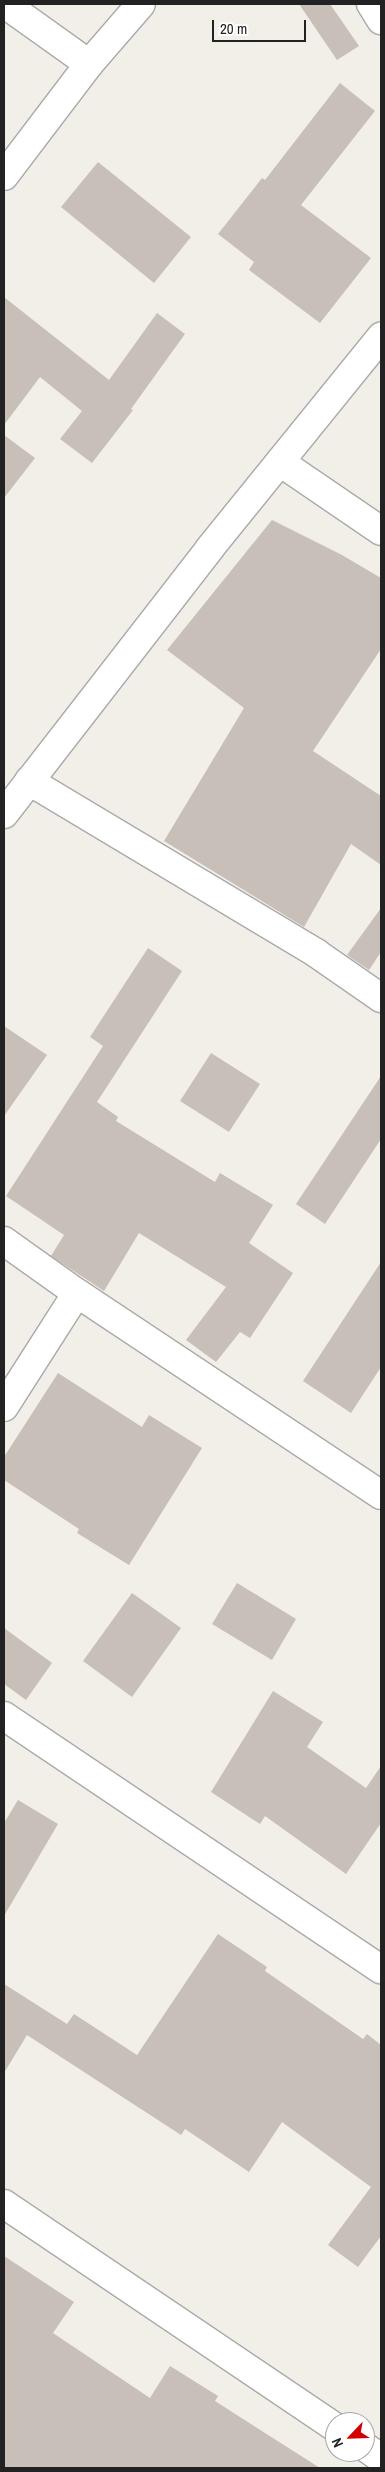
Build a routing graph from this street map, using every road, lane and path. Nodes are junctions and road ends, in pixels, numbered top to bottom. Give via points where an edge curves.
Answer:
1 (5, 4) edge
2 (141, 4) edge
3 (372, 4) edge
4 (381, 20) edge
5 (89, 64) junction
6 (4, 176) edge
7 (381, 338) edge
8 (280, 462) junction
9 (381, 531) edge
10 (29, 781) junction
11 (4, 814) edge
12 (381, 998) edge
13 (4, 1241) edge
14 (76, 1293) junction
15 (4, 1407) edge
16 (381, 1495) edge
17 (4, 1716) edge
18 (381, 1969) edge
19 (4, 2204) edge
20 (325, 2420) edge

1 - 5 street
2 - 5 street
3 - 4 street
5 - 6 street
7 - 8 street
8 - 9 street
8 - 10 street
10 - 11 street
10 - 12 street via 316,953
13 - 14 street
14 - 15 street
14 - 16 street
17 - 18 street
19 - 20 street

